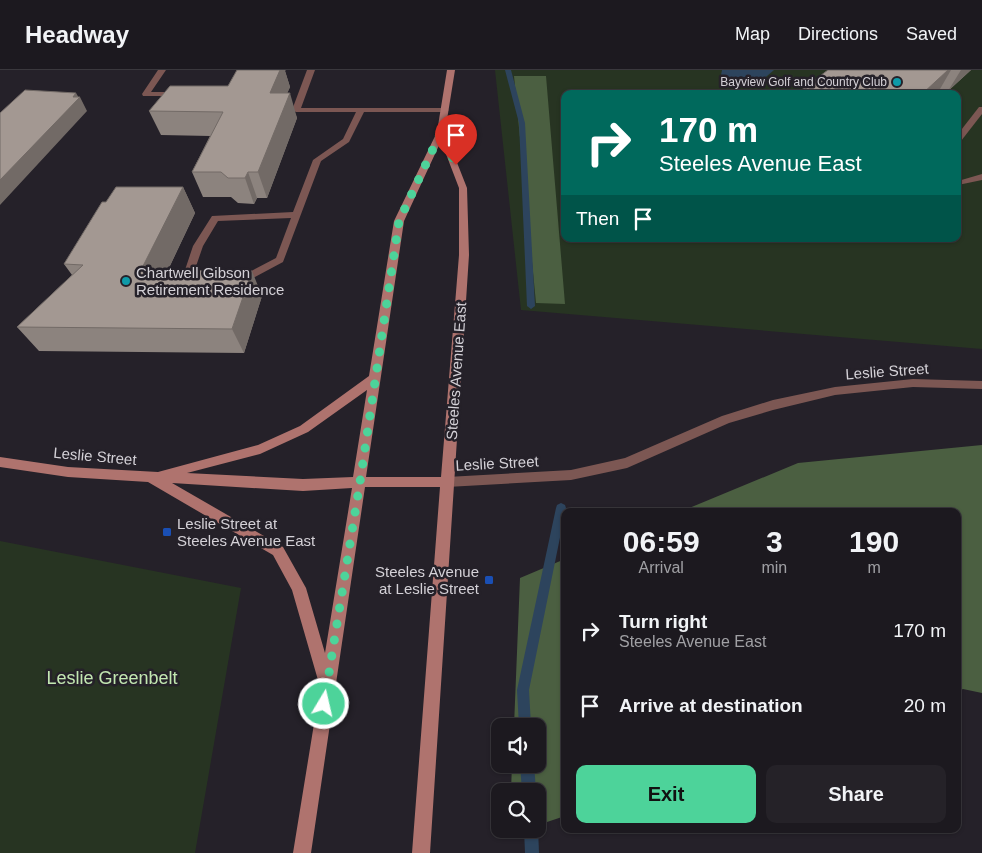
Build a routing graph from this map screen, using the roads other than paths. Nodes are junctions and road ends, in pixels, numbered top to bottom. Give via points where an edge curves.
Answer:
1 (162, 70) edge
2 (311, 70) edge
3 (452, 70) edge
4 (191, 94) edge
5 (982, 109) edge
6 (361, 110) junction
7 (445, 110) junction
8 (441, 132) junction
9 (961, 135) edge
10 (982, 177) edge
11 (961, 182) edge
12 (296, 216) junction
13 (226, 284) edge
14 (211, 287) edge
15 (374, 379) junction
16 (982, 385) edge
17 (0, 462) edge
18 (151, 477) junction
19 (360, 482) junction
20 (447, 482) junction
21 (327, 686) junction
22 (302, 853) edge
23 (421, 853) edge

1 - 4 street via 146,94
2 - 6 street via 296,110
3 - 7 main road
5 - 9 street
6 - 7 street
6 - 12 street via 346,140 317,160
7 - 8 main road
8 - 15 main road via 399,221
8 - 20 main road, Steeles Avenue East via 463,188 465,214
10 - 11 street
12 - 13 street via 280,260 241,281
12 - 14 street via 215,218 198,246 188,276
15 - 18 main road via 304,429 260,449
15 - 19 main road
16 - 20 street, Leslie Street via 913,383 834,391 726,419 627,463 571,475
17 - 18 main road, Leslie Street via 68,472
18 - 19 main road, Leslie Street via 303,485
18 - 21 main road via 278,551 299,588
19 - 20 main road, Leslie Street
19 - 21 main road
20 - 23 main road, Steeles Avenue East
21 - 22 main road

